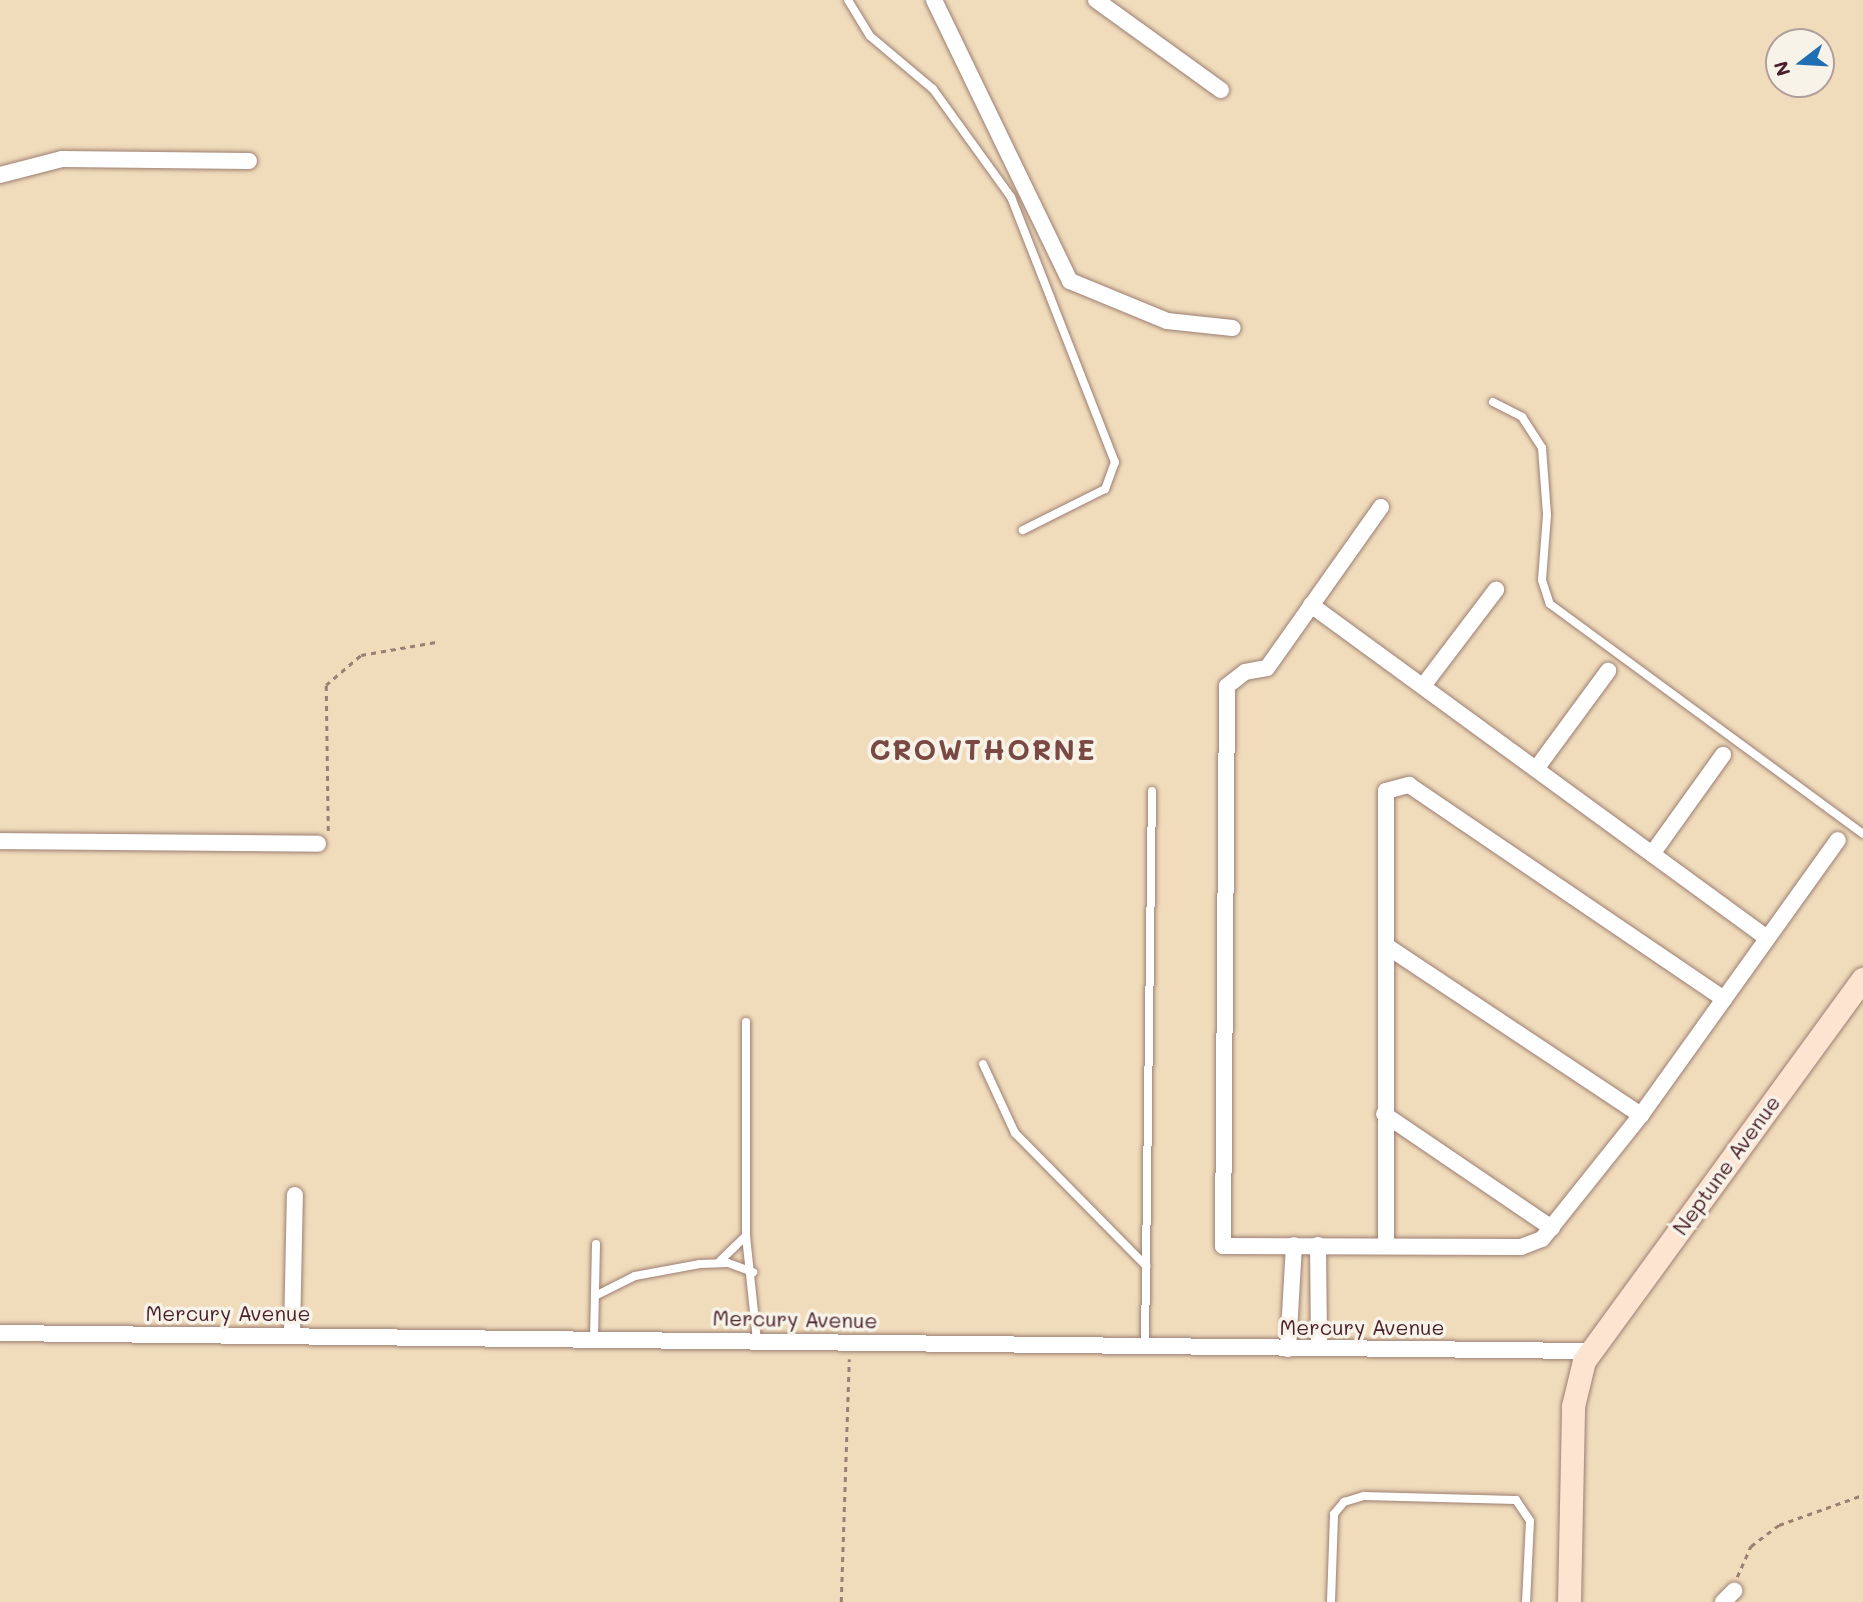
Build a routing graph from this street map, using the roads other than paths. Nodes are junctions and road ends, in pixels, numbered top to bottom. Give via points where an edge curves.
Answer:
1 (848, 0) edge
2 (934, 0) edge
3 (1096, 0) edge
4 (1221, 90) dead end
5 (249, 161) dead end
6 (0, 175) edge
7 (1233, 328) dead end
8 (1493, 402) dead end
9 (1381, 507) dead end
10 (1023, 530) dead end
11 (1496, 590) dead end
12 (1311, 605) junction
13 (1608, 671) dead end
14 (1423, 686) junction
15 (1723, 755) dead end
16 (1535, 769) junction
17 (1152, 791) dead end
18 (1863, 834) edge
19 (1838, 840) dead end
20 (0, 841) edge
21 (317, 844) road end
22 (1652, 854) junction
23 (1768, 939) junction
24 (1388, 947) junction
25 (1863, 979) edge
26 (1724, 999) junction
27 (746, 1022) dead end
28 (983, 1064) dead end
29 (1384, 1114) junction
30 (1640, 1115) junction
31 (295, 1195) dead end
32 (1552, 1228) junction
33 (746, 1236) junction
34 (1386, 1243) junction
35 (596, 1244) dead end
36 (1294, 1245) junction
37 (1318, 1245) junction
38 (717, 1263) junction
39 (1146, 1266) junction
40 (753, 1272) junction
41 (595, 1296) junction
42 (1290, 1328) junction
43 (1319, 1328) junction
44 (0, 1333) edge
45 (292, 1333) junction
46 (594, 1339) junction
47 (757, 1340) junction
48 (1145, 1346) junction
49 (1319, 1348) junction
50 (1289, 1349) junction
51 (1590, 1351) junction
52 (1566, 1543) junction
53 (1331, 1602) edge
54 (1526, 1602) edge
55 (1558, 1602) edge
56 (1569, 1602) edge

1 - 10 lane via 870,36 933,89 1011,197 1115,462 1105,489
2 - 7 street via 1070,281 1167,321
3 - 4 street
5 - 6 street via 62,159
8 - 18 lane via 1522,416 1542,448 1542,588 1550,604
9 - 12 street
11 - 14 street
12 - 14 street
12 - 36 street via 1267,668 1245,672 1227,686 1223,1246
13 - 16 street
14 - 16 street
15 - 22 street
16 - 22 street
17 - 39 lane
19 - 23 street
20 - 21 street
22 - 23 street
23 - 26 street
24 - 26 street via 1386,791 1409,785
24 - 29 street
24 - 30 street
25 - 51 main road, Neptune Avenue
26 - 30 street
27 - 33 lane
28 - 39 lane via 1015,1133
29 - 32 street
29 - 34 street
30 - 32 street
31 - 45 street
32 - 34 street via 1521,1247
33 - 38 lane
33 - 40 lane
34 - 37 street
35 - 41 lane
36 - 37 street
36 - 42 street
37 - 43 street
38 - 40 lane
38 - 41 lane via 635,1276
39 - 48 lane
40 - 47 lane
41 - 46 lane
42 - 43 lane
42 - 50 street
43 - 49 street
44 - 45 street, Mercury Avenue
45 - 46 street, Mercury Avenue
46 - 47 street, Mercury Avenue
47 - 48 street, Mercury Avenue
48 - 50 street, Mercury Avenue
49 - 50 street, Mercury Avenue
49 - 51 street, Mercury Avenue
51 - 52 main road, Neptune Avenue via 1573,1406
52 - 55 main road
52 - 56 main road
53 - 54 lane via 1334,1514 1344,1502 1364,1496 1516,1500 1530,1521

